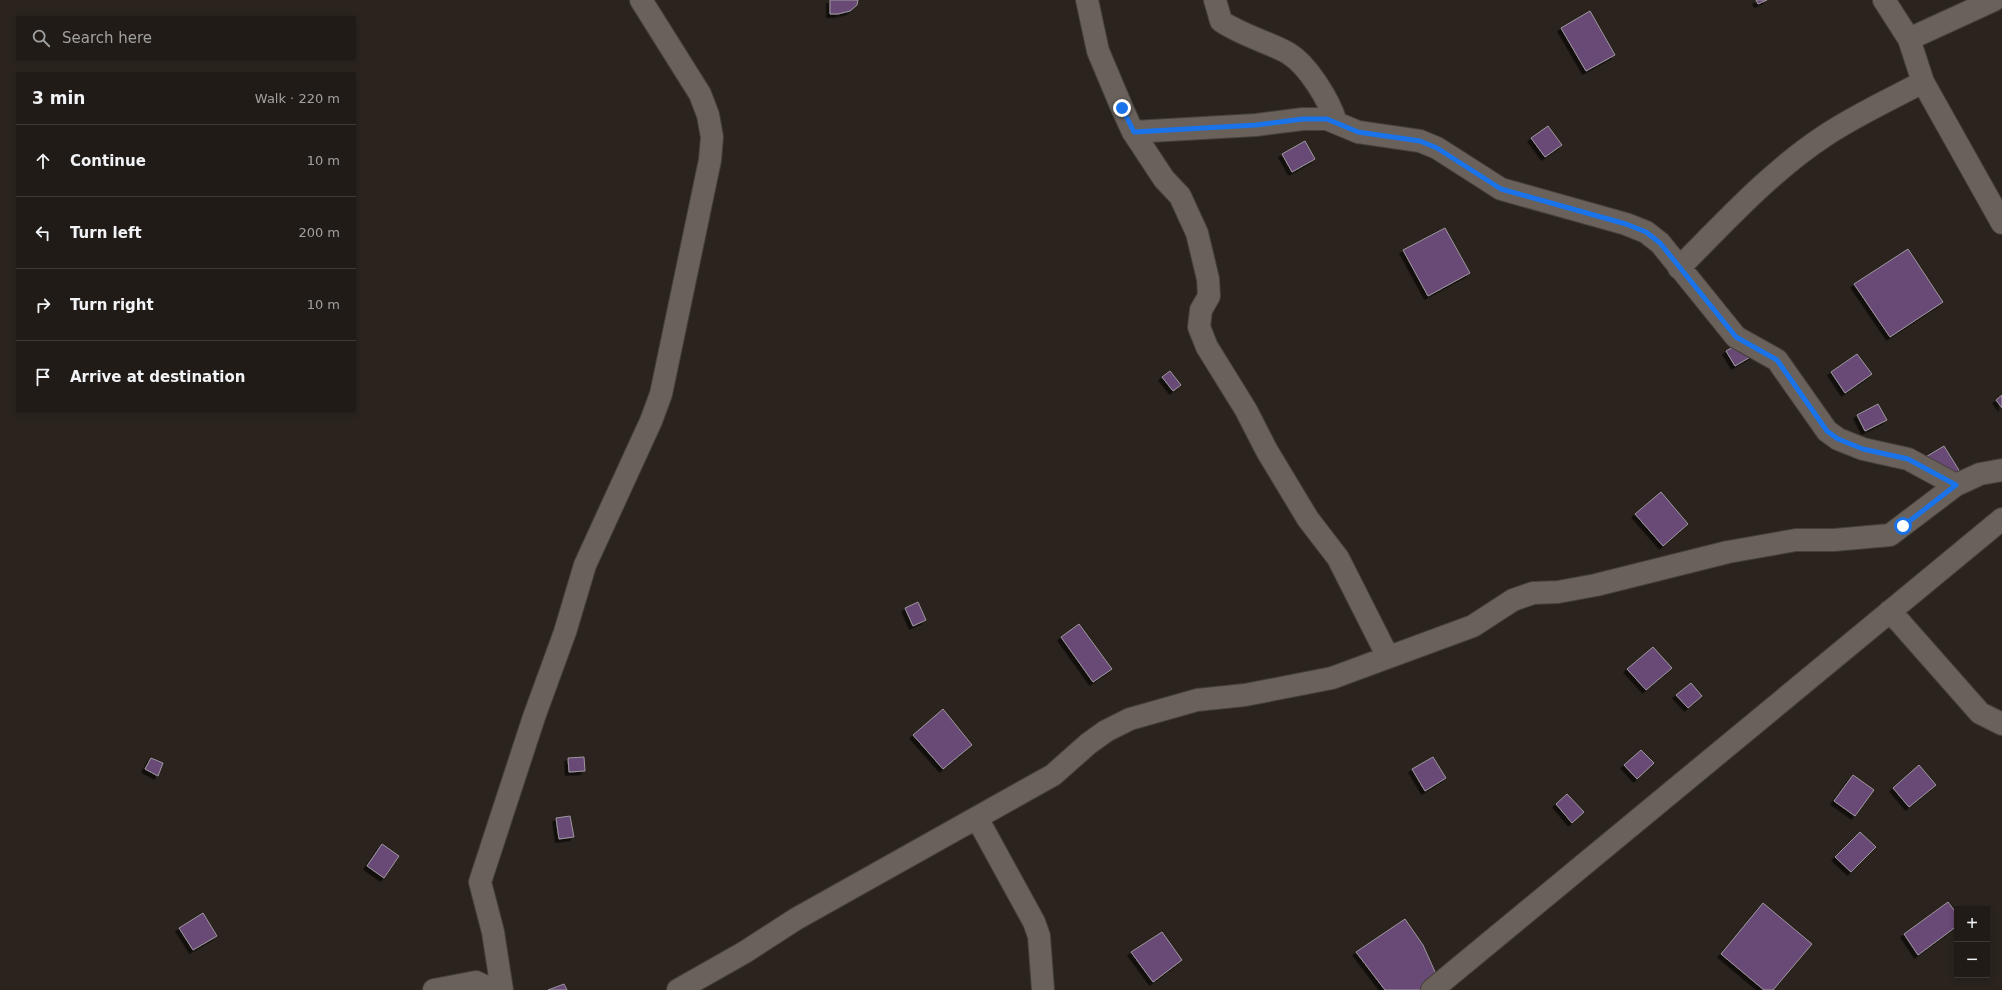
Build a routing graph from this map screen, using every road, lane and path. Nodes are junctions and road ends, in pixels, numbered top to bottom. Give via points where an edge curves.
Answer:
1 (641, 0) edge
2 (1087, 0) edge
3 (1215, 0) edge
4 (1884, 0) edge
5 (1994, 0) edge
6 (1909, 39) junction
7 (1922, 82) junction
8 (1336, 122) junction
9 (1134, 132) junction
10 (2002, 223) edge
11 (1679, 268) junction
12 (2002, 470) edge
13 (1956, 485) junction
14 (2002, 519) edge
15 (1890, 611) junction
16 (1388, 657) junction
17 (2002, 724) edge
18 (977, 818) junction
19 (434, 990) edge
20 (494, 990) edge
21 (502, 990) edge
22 (678, 990) edge
23 (1043, 990) edge
24 (1432, 990) edge

1 - 21 street via 700,94 708,115 712,137 710,160 661,394 584,565 565,632 480,882 493,932
2 - 9 street via 1098,52
3 - 8 street via 1221,21 1288,53 1299,62 1327,100
4 - 6 street
5 - 6 street
6 - 7 street
7 - 10 street
7 - 11 street via 1826,134 1785,165
8 - 9 street via 1327,119 1303,119 1256,125
8 - 11 street via 1358,132 1420,141 1437,148 1501,189 1646,232 1660,243
9 - 16 street via 1164,179 1180,196 1197,233 1208,279 1209,296 1201,310 1199,326 1207,347 1308,519 1338,558
11 - 13 street via 1736,337 1777,360 1827,431 1838,439 1863,449 1908,459
12 - 13 street via 1980,474
13 - 16 street via 1890,535 1796,540 1670,565 1596,585 1558,592 1533,593 1513,600 1473,626
14 - 15 street
15 - 17 street via 1980,713
15 - 24 street
16 - 18 street via 1332,678 1245,695 1197,700 1130,719 1088,744 1053,775
18 - 22 street via 796,919
18 - 23 street via 1034,922 1038,936
19 - 20 street via 476,982

